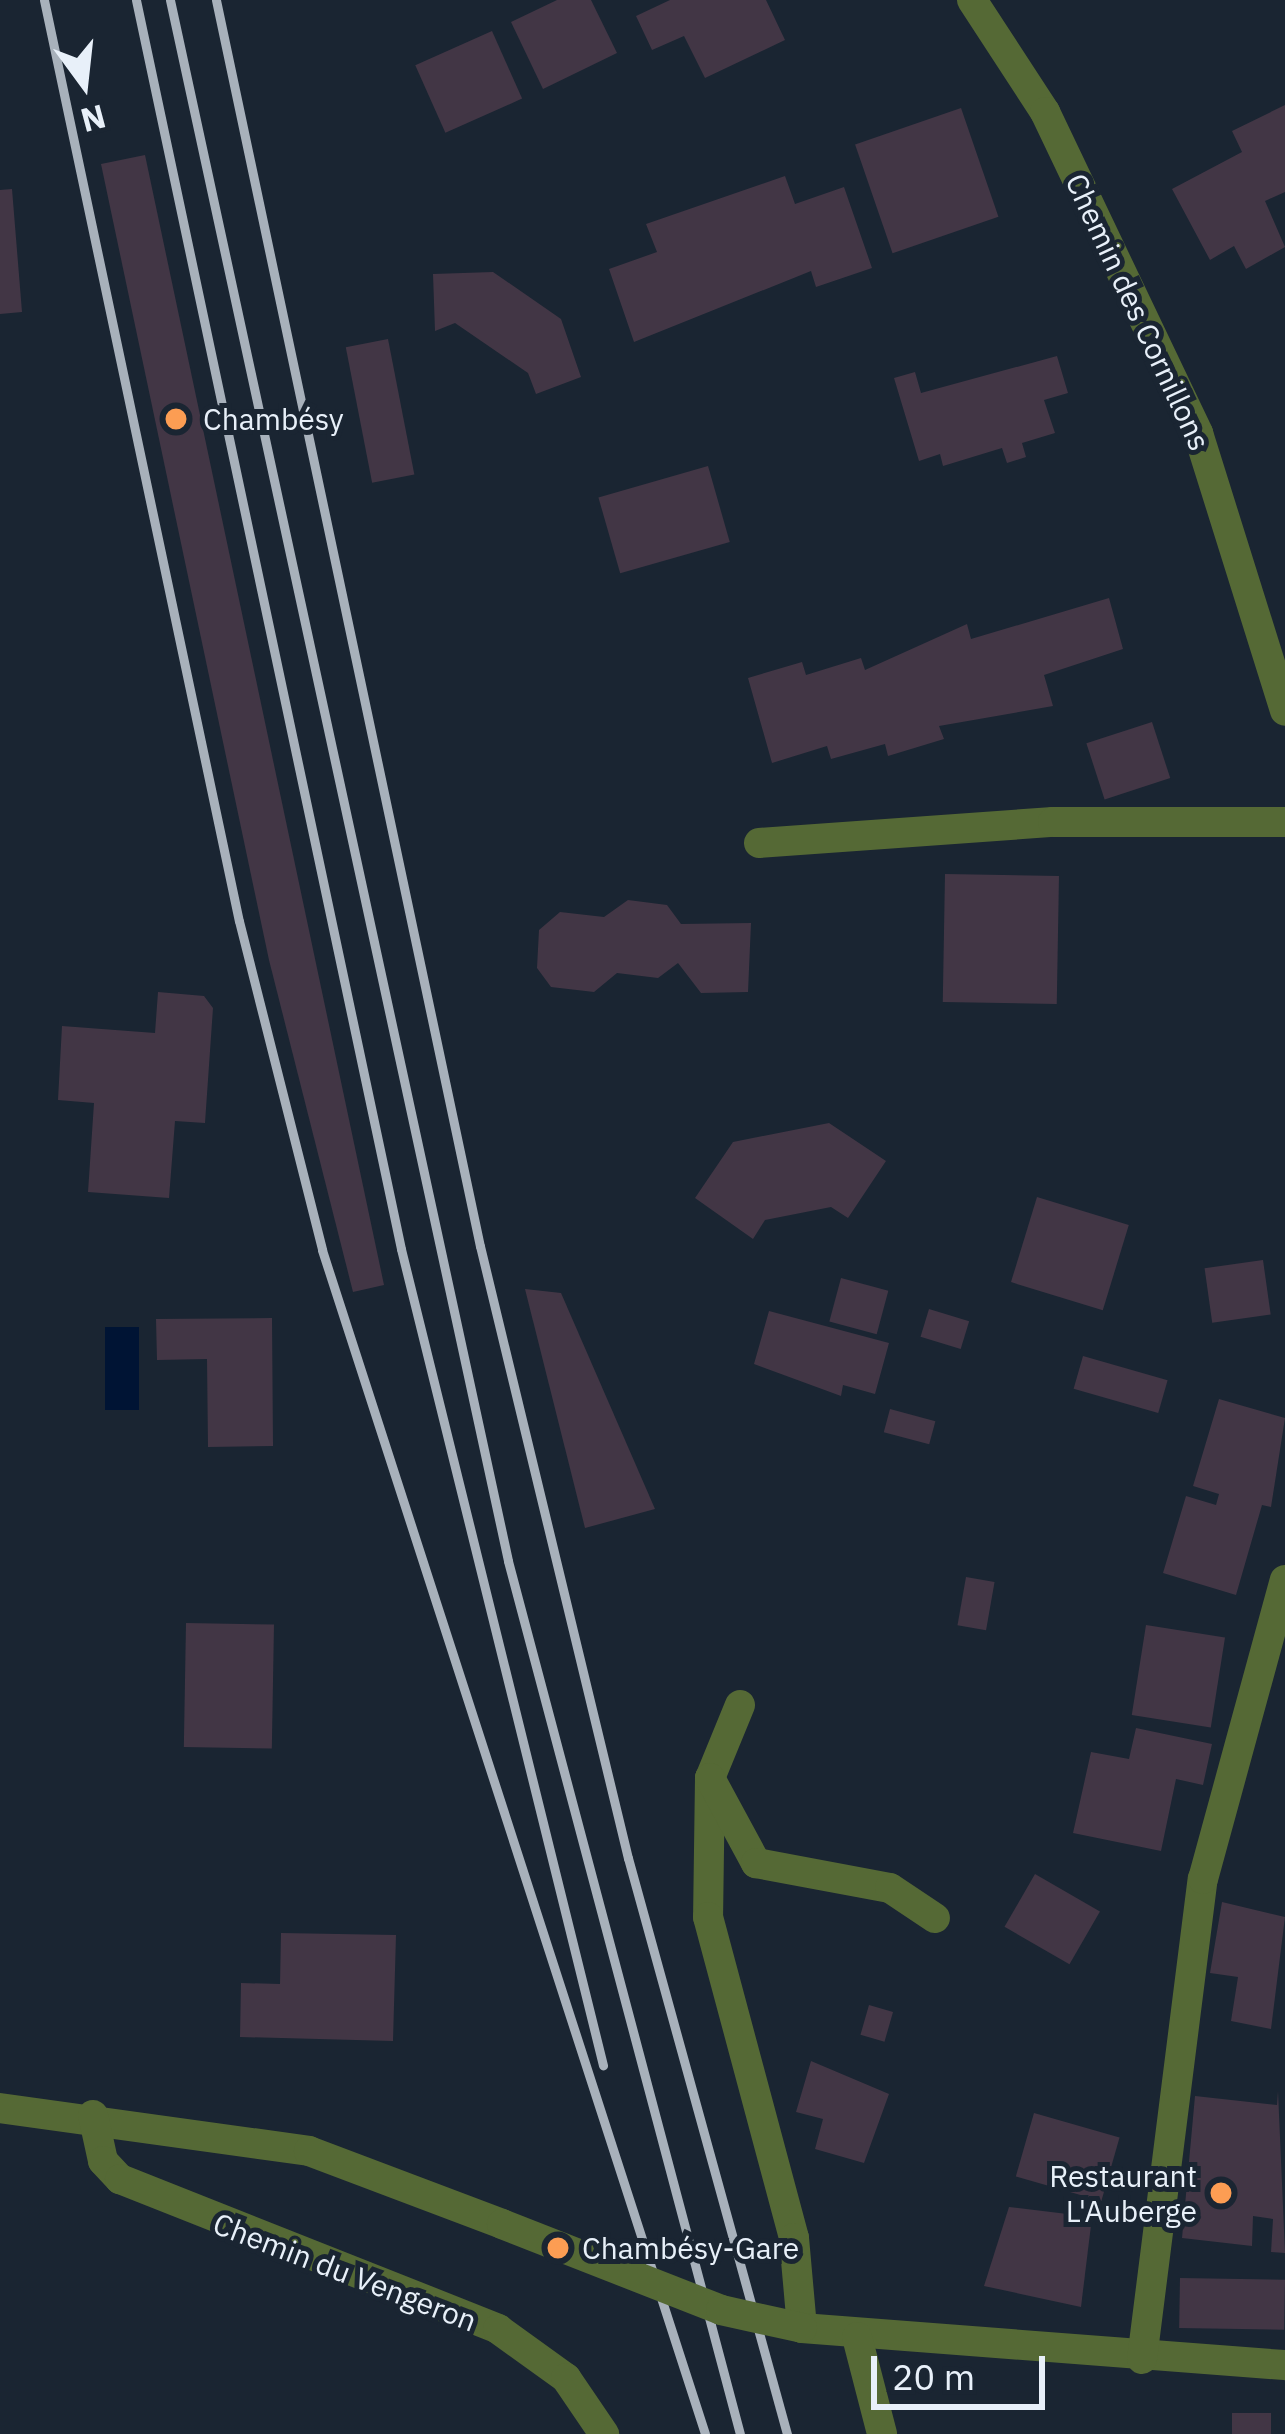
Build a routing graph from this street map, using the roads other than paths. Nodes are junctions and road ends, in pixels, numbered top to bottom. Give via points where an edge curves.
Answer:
1 (972, 0) edge
2 (1285, 711) edge
3 (1285, 822) edge
4 (759, 843) dead end
5 (1285, 1580) edge
6 (740, 1705) dead end
7 (710, 1778) junction
8 (935, 1918) dead end
9 (0, 2108) edge
10 (93, 2115) junction
11 (802, 2328) junction
12 (857, 2337) junction
13 (1142, 2359) junction
14 (1285, 2366) edge
15 (604, 2434) edge
16 (882, 2434) edge

1 - 2 street, Chemin des Cornillons via 1045,112 1198,433
3 - 4 street via 1053,822
5 - 13 street via 1203,1880
6 - 7 street
7 - 8 street via 756,1863 890,1888
7 - 11 street via 715,1960 794,2238
9 - 10 street
10 - 11 street, bridge via 309,2151 721,2310
10 - 15 street, Chemin du Vengeron via 103,2161 120,2180 498,2330 566,2378
11 - 12 street
12 - 13 street
12 - 16 street
13 - 14 street

